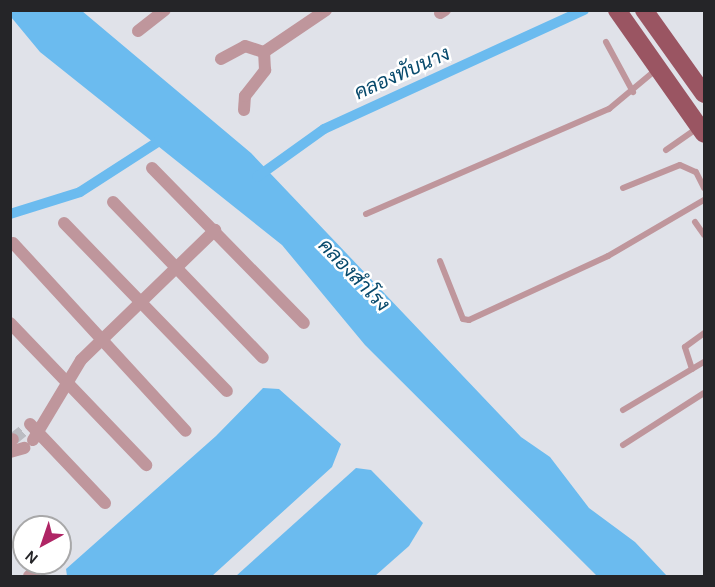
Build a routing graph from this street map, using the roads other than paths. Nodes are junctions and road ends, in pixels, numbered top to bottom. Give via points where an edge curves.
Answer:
1 (165, 10) edge
2 (326, 10) edge
3 (644, 10) edge
4 (618, 12) edge
5 (138, 31) dead end
6 (606, 42) dead end
7 (264, 52) junction
8 (221, 59) dead end
9 (658, 69) junction
10 (633, 92) junction
11 (705, 94) edge
12 (244, 110) dead end
13 (702, 130) edge
14 (666, 150) dead end
15 (152, 168) dead end
16 (705, 188) edge
17 (623, 189) dead end
18 (705, 200) edge
19 (113, 202) dead end
20 (366, 214) dead end
21 (695, 222) dead end
22 (64, 223) dead end
23 (215, 230) junction
24 (705, 234) edge
25 (14, 243) dead end
26 (440, 261) dead end
27 (177, 267) junction
28 (140, 301) junction
29 (10, 323) edge
30 (304, 324) dead end
31 (705, 333) edge
32 (100, 340) junction
33 (263, 358) dead end
34 (705, 362) edge
35 (693, 369) junction
36 (68, 383) junction
37 (226, 391) dead end
38 (705, 393) edge
39 (623, 410) dead end
40 (186, 431) dead end
41 (27, 435) edge
42 (622, 446) dead end
43 (10, 452) edge
44 (146, 465) dead end
45 (105, 503) dead end

1 - 5 street
2 - 7 street
3 - 11 main road
4 - 9 main road
6 - 10 lane
7 - 8 street via 245,46
7 - 12 street via 266,70 244,96
9 - 10 lane
9 - 13 main road
10 - 20 lane via 609,109
13 - 14 lane
15 - 23 street
16 - 17 lane via 696,172 680,165
18 - 26 lane via 608,256 469,320 462,319
19 - 27 street
21 - 24 lane
22 - 28 street
23 - 27 street
23 - 30 street
25 - 32 street
27 - 28 street
27 - 33 street
28 - 32 street
28 - 37 street
29 - 36 street
31 - 35 lane via 685,347
32 - 36 street
32 - 40 street
34 - 35 lane
35 - 39 lane
36 - 41 street
36 - 44 street
38 - 42 lane
41 - 43 street
41 - 45 street

